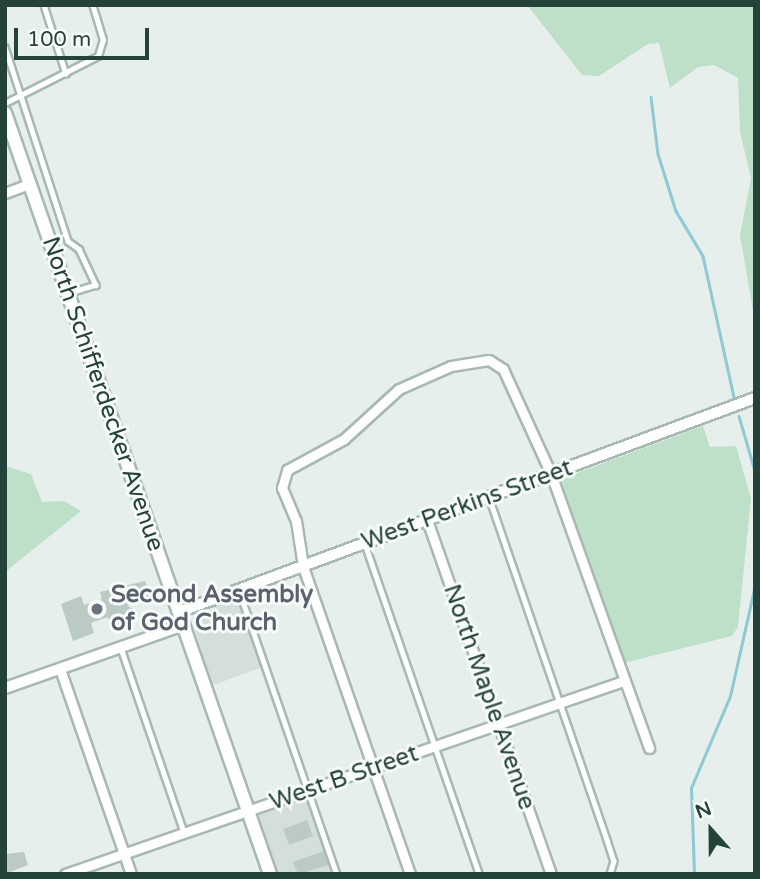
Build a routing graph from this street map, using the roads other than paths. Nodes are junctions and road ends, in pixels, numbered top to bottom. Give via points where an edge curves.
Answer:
1 (44, 5) edge
2 (92, 5) edge
3 (5, 47) edge
4 (66, 74) junction
5 (20, 98) junction
6 (5, 103) edge
7 (5, 113) edge
8 (29, 184) junction
9 (5, 192) edge
10 (68, 293) junction
11 (755, 398) edge
12 (551, 474) junction
13 (489, 497) junction
14 (427, 520) junction
15 (365, 543) junction
16 (303, 566) junction
17 (239, 590) junction
18 (181, 618) junction
19 (121, 647) junction
20 (60, 669) junction
21 (623, 681) junction
22 (5, 688) edge
23 (559, 703) junction
24 (498, 724) junction
25 (434, 747) junction
26 (649, 748) dead end
27 (373, 768) junction
28 (308, 790) junction
29 (248, 811) junction
30 (185, 832) junction
31 (124, 853) junction
32 (65, 874) edge
33 (131, 874) edge
34 (270, 874) edge
35 (337, 874) edge
36 (410, 874) edge
37 (479, 874) edge
38 (551, 874) edge
39 (610, 874) edge

1 - 4 lane
2 - 4 lane via 102,49
3 - 5 lane via 18,73
4 - 5 lane
5 - 6 lane
5 - 10 lane via 68,241 79,249 96,285
7 - 8 main road, North Schifferdecker Avenue
8 - 9 street
8 - 10 main road, North Schifferdecker Avenue
10 - 18 main road, North Schifferdecker Avenue
11 - 12 street, West Perkins Street
12 - 13 street, West Perkins Street
12 - 16 street via 503,369 489,360 452,366 398,389 344,439 287,470 282,488 296,521
12 - 21 street
13 - 14 street, West Perkins Street
13 - 23 lane
14 - 15 street, West Perkins Street
14 - 24 street, North Maple Avenue
15 - 16 street, West Perkins Street
15 - 25 lane
16 - 17 street, West Perkins Street
16 - 27 street
17 - 18 street, West Perkins Street
17 - 28 lane
18 - 19 street, West Perkins Street
18 - 29 main road, North Schifferdecker Avenue
19 - 20 street, West Perkins Street
19 - 30 lane
20 - 22 street, West Perkins Street
20 - 31 street
21 - 23 street, West B Street
21 - 26 street
23 - 24 street, West B Street
23 - 39 lane via 614,861
24 - 25 street, West B Street
24 - 38 street, North Maple Avenue
25 - 27 street, West B Street
25 - 37 lane
27 - 28 street, West B Street
27 - 36 street
28 - 29 street, West B Street
28 - 35 lane
29 - 30 street, West B Street
29 - 34 main road, North Schifferdecker Avenue
30 - 31 street, West B Street
31 - 32 street, West B Street
31 - 33 street

